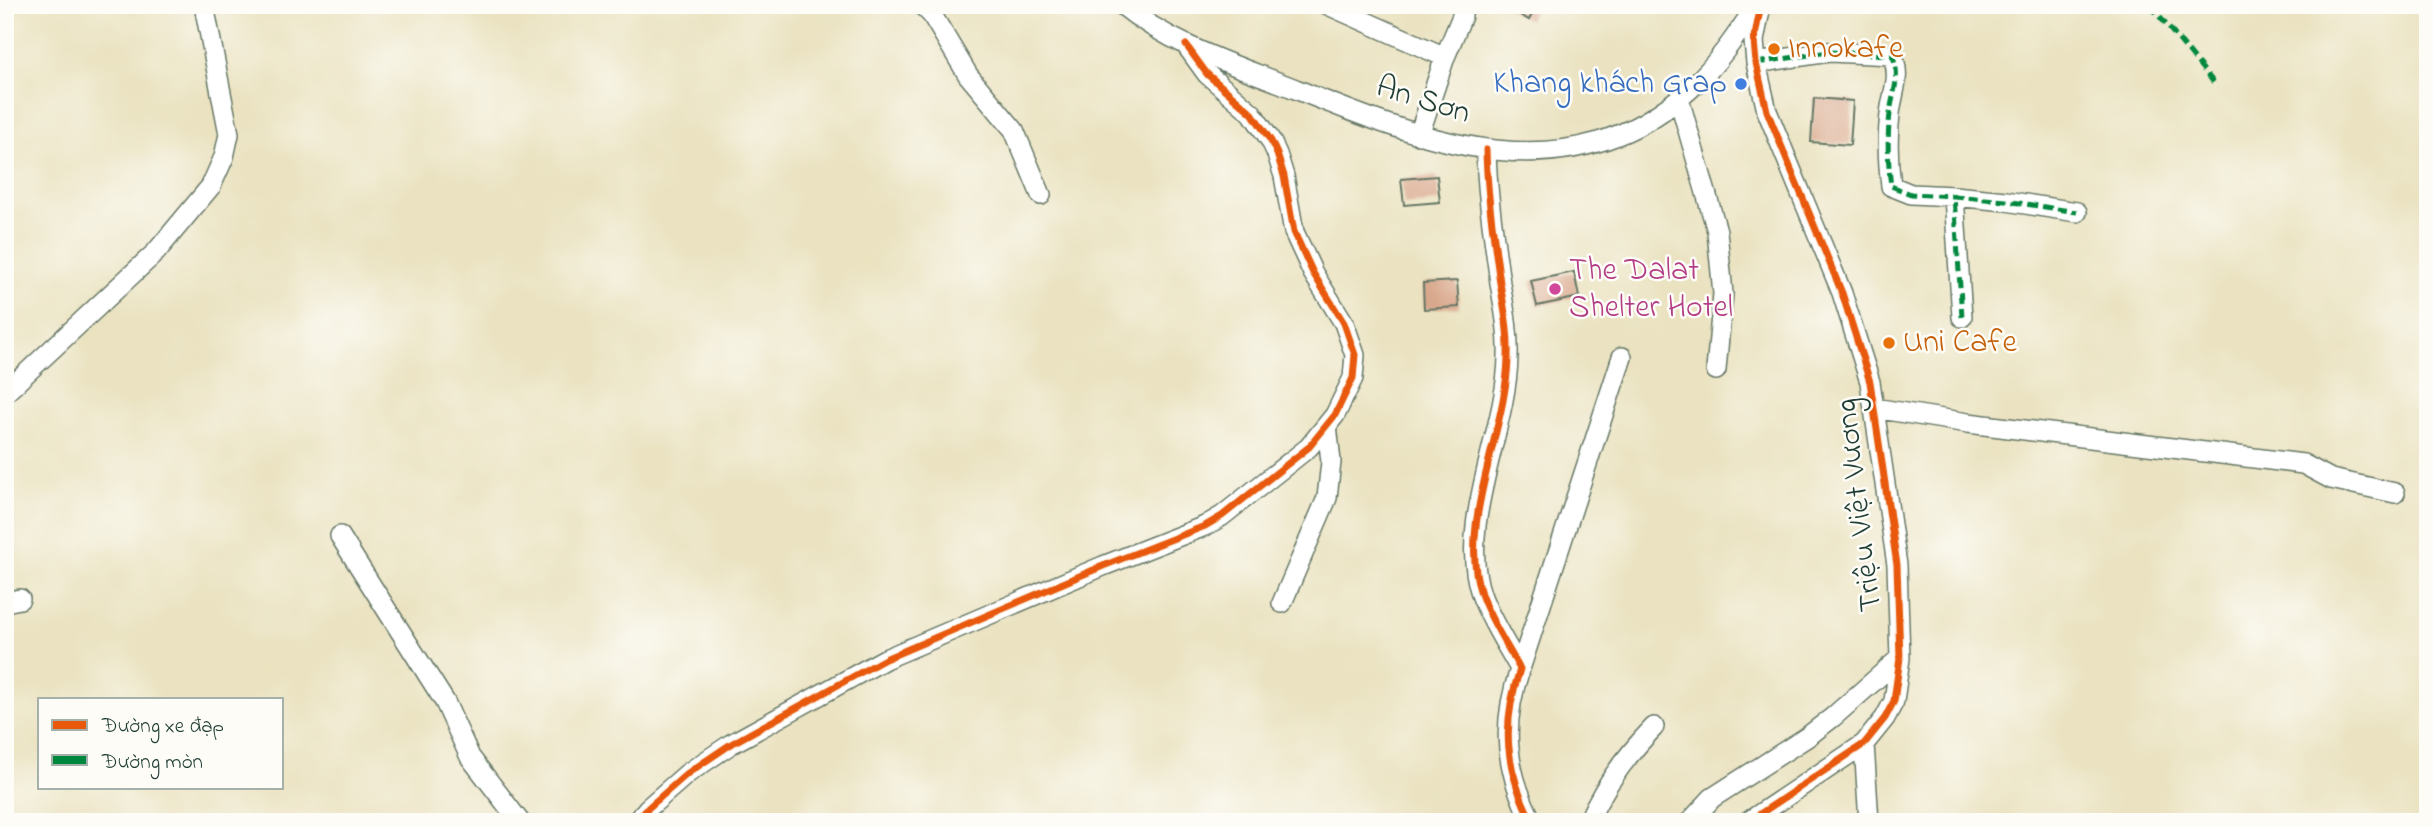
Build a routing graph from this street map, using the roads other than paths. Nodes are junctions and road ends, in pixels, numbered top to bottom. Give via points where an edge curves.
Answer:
1 (204, 5) edge
2 (922, 5) edge
3 (1328, 5) edge
4 (1462, 5) edge
5 (1759, 5) edge
6 (1124, 6) edge
7 (1186, 45) junction
8 (1445, 57) junction
9 (1756, 64) junction
10 (1679, 99) junction
11 (1419, 135) junction
12 (1486, 150) junction
13 (1041, 195) dead end
14 (1954, 196) junction
15 (2077, 212) dead end
16 (1962, 317) dead end
17 (1622, 357) dead end
18 (1716, 370) dead end
19 (5, 393) edge
20 (1874, 408) junction
21 (1327, 425) junction
22 (2395, 493) dead end
23 (341, 536) dead end
24 (1282, 603) dead end
25 (1900, 658) junction
26 (1520, 669) junction
27 (1654, 727) dead end
28 (1864, 744) junction
29 (520, 822) edge
30 (636, 822) edge
31 (1532, 822) edge
32 (1588, 822) edge
33 (1690, 822) edge
34 (1748, 822) edge
35 (1870, 822) edge

1 - 19 street via 229,134 211,186 156,252
2 - 13 street via 986,99 1010,122
3 - 8 street
4 - 8 street
5 - 9 street, Triệu Việt Vương
5 - 10 street, An Sơn via 1720,57
6 - 7 street, An Sơn
7 - 11 street, An Sơn
7 - 21 street via 1207,74 1252,113 1271,141 1284,176 1294,232 1344,323 1356,367 1350,388
8 - 11 street
9 - 14 street via 1829,52 1892,55 1897,66 1890,113 1891,186 1911,194
9 - 20 street, Triệu Việt Vương via 1767,111 1842,293
10 - 12 street, An Sơn via 1621,135 1594,144 1537,152
10 - 18 street via 1717,231 1723,294
11 - 12 street, An Sơn
12 - 26 street via 1508,358 1476,523 1476,570 1485,602
14 - 15 street
14 - 16 street
17 - 26 street
20 - 22 street via 2303,464 2331,480
20 - 25 street, Triệu Việt Vương via 1897,565
21 - 24 street via 1331,462 1327,499
21 - 30 street via 1290,463 1205,526 885,659 829,688 688,773
23 - 29 street via 445,702 470,757
25 - 28 street, Triệu Việt Vương via 1894,701
25 - 33 street via 1807,737 1712,799
26 - 31 street via 1509,710 1510,766
27 - 32 street via 1617,769
28 - 34 street, Triệu Việt Vương
28 - 35 street

